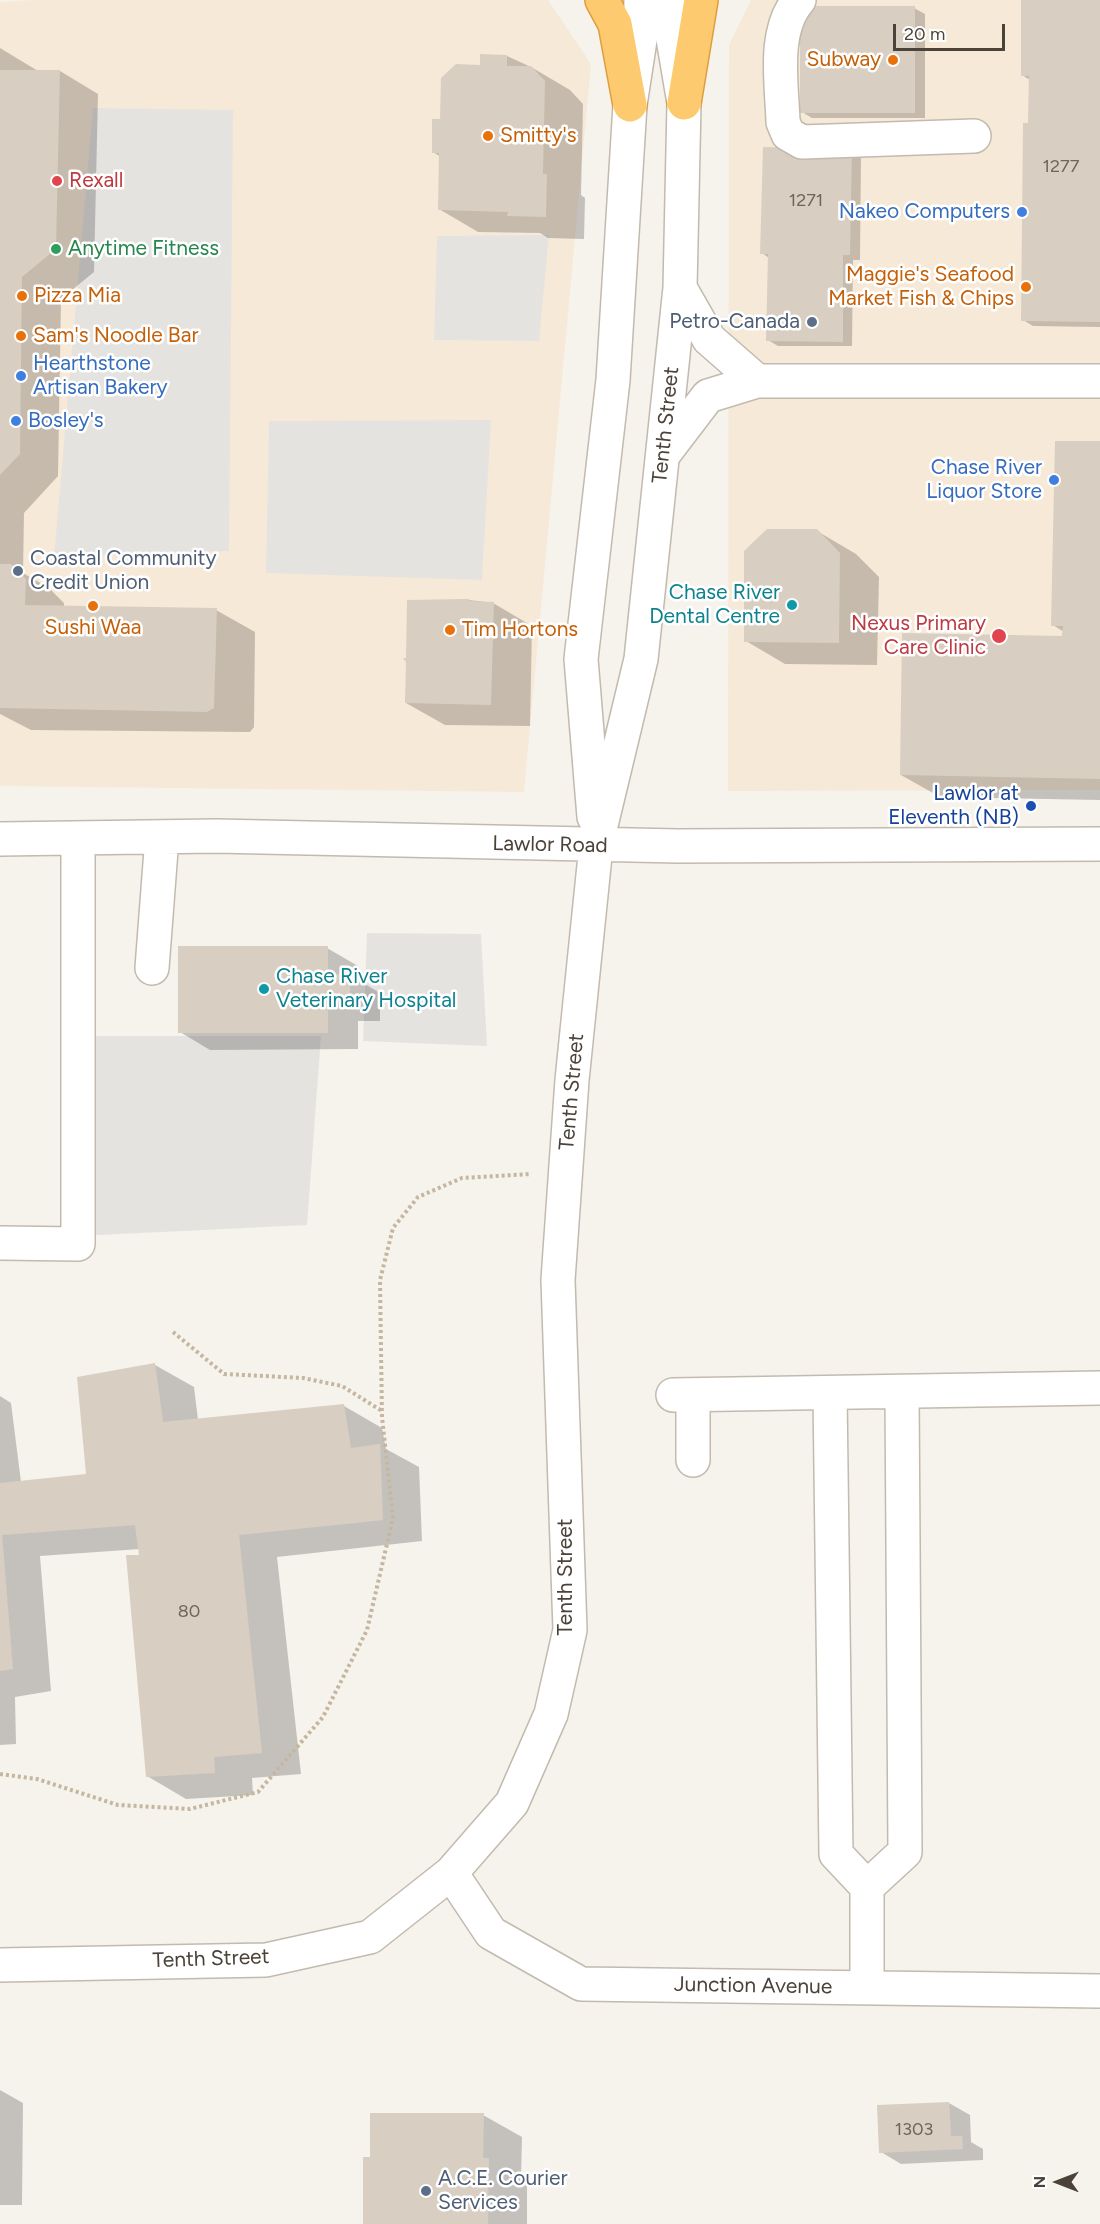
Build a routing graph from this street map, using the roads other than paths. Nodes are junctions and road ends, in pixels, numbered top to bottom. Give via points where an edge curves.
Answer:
1 (602, 0) edge
2 (641, 0) edge
3 (671, 0) edge
4 (701, 0) edge
5 (799, 0) edge
6 (684, 103) junction
7 (630, 105) junction
8 (974, 136) dead end
9 (680, 288) junction
10 (757, 381) junction
11 (1100, 381) edge
12 (663, 455) junction
13 (162, 837) junction
14 (0, 839) edge
15 (78, 839) junction
16 (1100, 844) edge
17 (596, 846) junction
18 (152, 968) dead end
19 (0, 1243) edge
20 (1100, 1388) edge
21 (902, 1392) junction
22 (830, 1393) junction
23 (693, 1460) dead end
24 (451, 1873) junction
25 (867, 1887) junction
26 (0, 1965) edge
27 (867, 1988) junction
28 (1100, 1991) edge

1 - 7 highway via 615,24
2 - 7 street, Tenth Street via 640,40
3 - 6 street, Tenth Street via 670,21
4 - 6 highway
5 - 8 street via 781,41 783,122 788,134 802,142
6 - 9 street, Tenth Street
7 - 17 street, Tenth Street via 613,380 581,659
9 - 10 street via 709,339
9 - 12 street, Tenth Street
10 - 11 street
10 - 12 street via 708,396
12 - 17 street, Tenth Street via 641,659
13 - 15 street, Lawlor Road
13 - 17 street, Lawlor Road
13 - 18 street
14 - 15 street, Lawlor Road
15 - 19 street via 78,1244
16 - 17 street, Lawlor Road
17 - 24 street, Tenth Street via 558,1280 570,1630 551,1714 512,1803
20 - 21 street
21 - 22 street
21 - 25 street via 905,1852
22 - 23 street via 683,1395
22 - 25 street via 836,1854
24 - 26 street, Tenth Street via 370,1937 266,1960
24 - 27 street, Junction Avenue via 490,1932 581,1984
25 - 27 street
27 - 28 street, Junction Avenue

